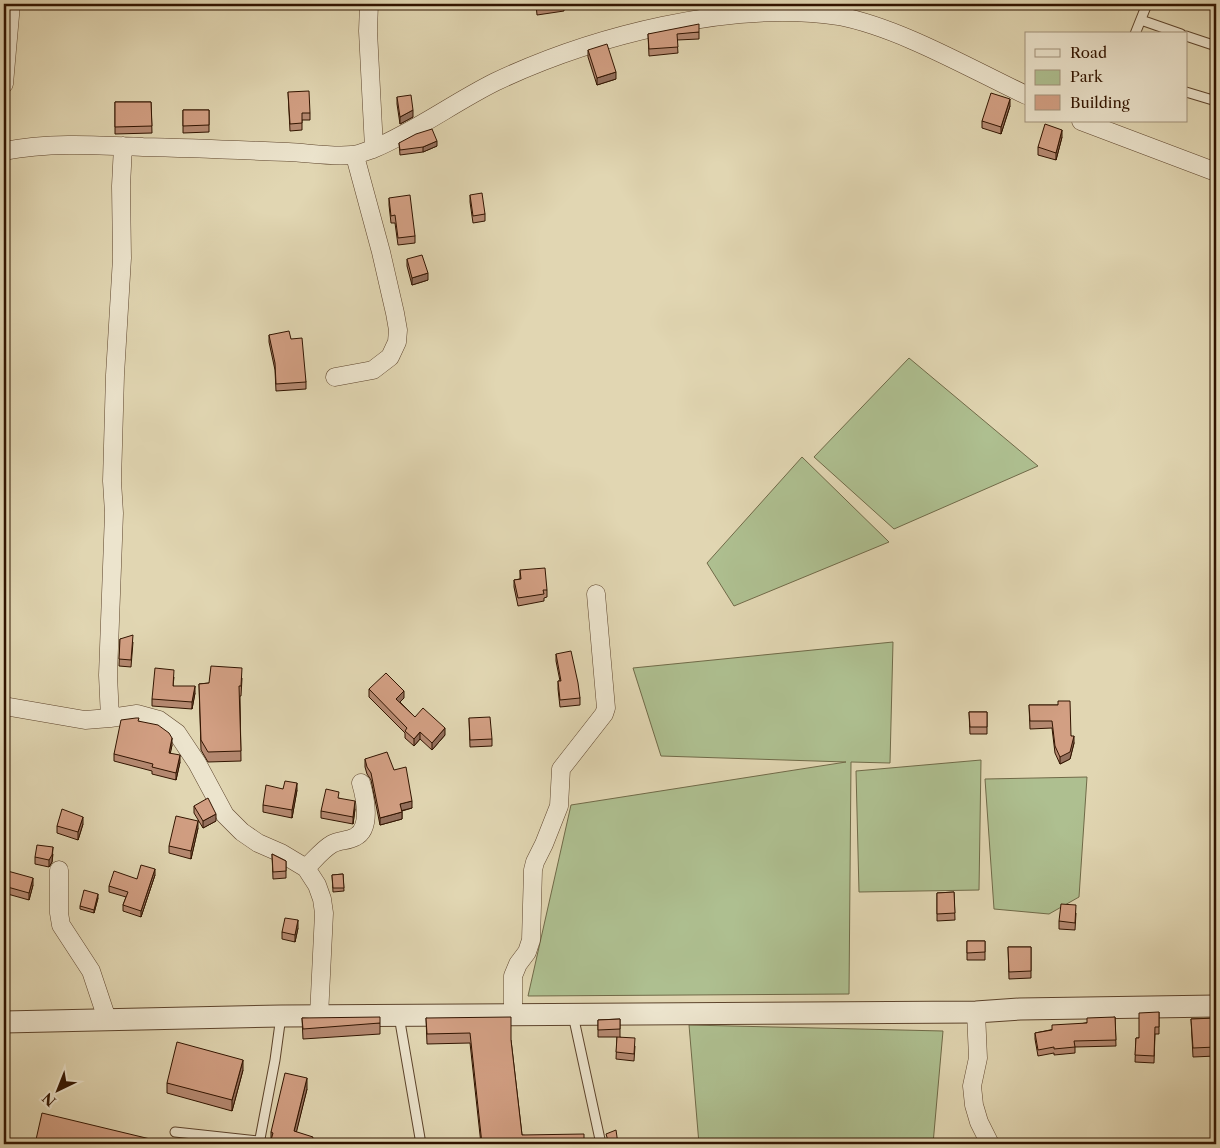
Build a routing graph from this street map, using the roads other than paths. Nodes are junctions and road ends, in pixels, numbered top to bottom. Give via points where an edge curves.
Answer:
1 (11, 4) edge
2 (369, 4) edge
3 (1147, 4) edge
4 (1141, 20) junction
5 (1136, 32) edge
6 (1175, 32) edge
7 (1188, 37) edge
8 (1216, 46) edge
9 (4, 84) edge
10 (1188, 93) edge
11 (1025, 95) edge
12 (1216, 101) edge
13 (1086, 122) edge
14 (1104, 126) edge
15 (123, 146) junction
16 (374, 148) junction
17 (5, 150) edge
18 (355, 156) junction
19 (1216, 172) edge
20 (335, 377) dead end
21 (596, 594) dead end
22 (4, 706) edge
23 (110, 718) junction
24 (361, 783) dead end
25 (306, 868) junction
26 (59, 870) dead end
27 (1216, 1006) edge
28 (976, 1012) junction
29 (573, 1014) junction
30 (513, 1015) junction
31 (281, 1016) junction
32 (319, 1016) junction
33 (399, 1016) junction
34 (107, 1019) junction
35 (4, 1022) edge
36 (175, 1132) dead end
37 (259, 1142) edge
38 (421, 1144) edge
39 (601, 1144) edge
40 (990, 1144) edge

1 - 9 street
2 - 16 street
3 - 4 lane
4 - 5 lane
4 - 6 lane
7 - 8 lane
10 - 12 lane
11 - 16 street via 880,28 838,16 763,11 695,18 637,30 588,45 518,71
13 - 14 street
14 - 19 street
15 - 17 street via 62,145
15 - 18 street
15 - 23 street via 122,258 112,464
16 - 18 street
18 - 20 street via 395,313 397,342 390,357 373,370
21 - 30 street via 606,708 561,769 559,806 533,870 531,940 513,976
22 - 23 street via 85,720
23 - 25 street via 137,714 159,720 177,733 225,815 258,843
24 - 25 street via 364,828 354,837 329,846
25 - 32 street via 318,885 324,913
26 - 34 street via 61,925 91,971
27 - 28 street
28 - 29 street
28 - 40 street via 978,1058 973,1096 979,1122
29 - 30 street
29 - 39 lane
30 - 33 street
31 - 32 street
31 - 34 street
31 - 37 lane
32 - 33 street
33 - 38 lane
34 - 35 street
36 - 37 lane

